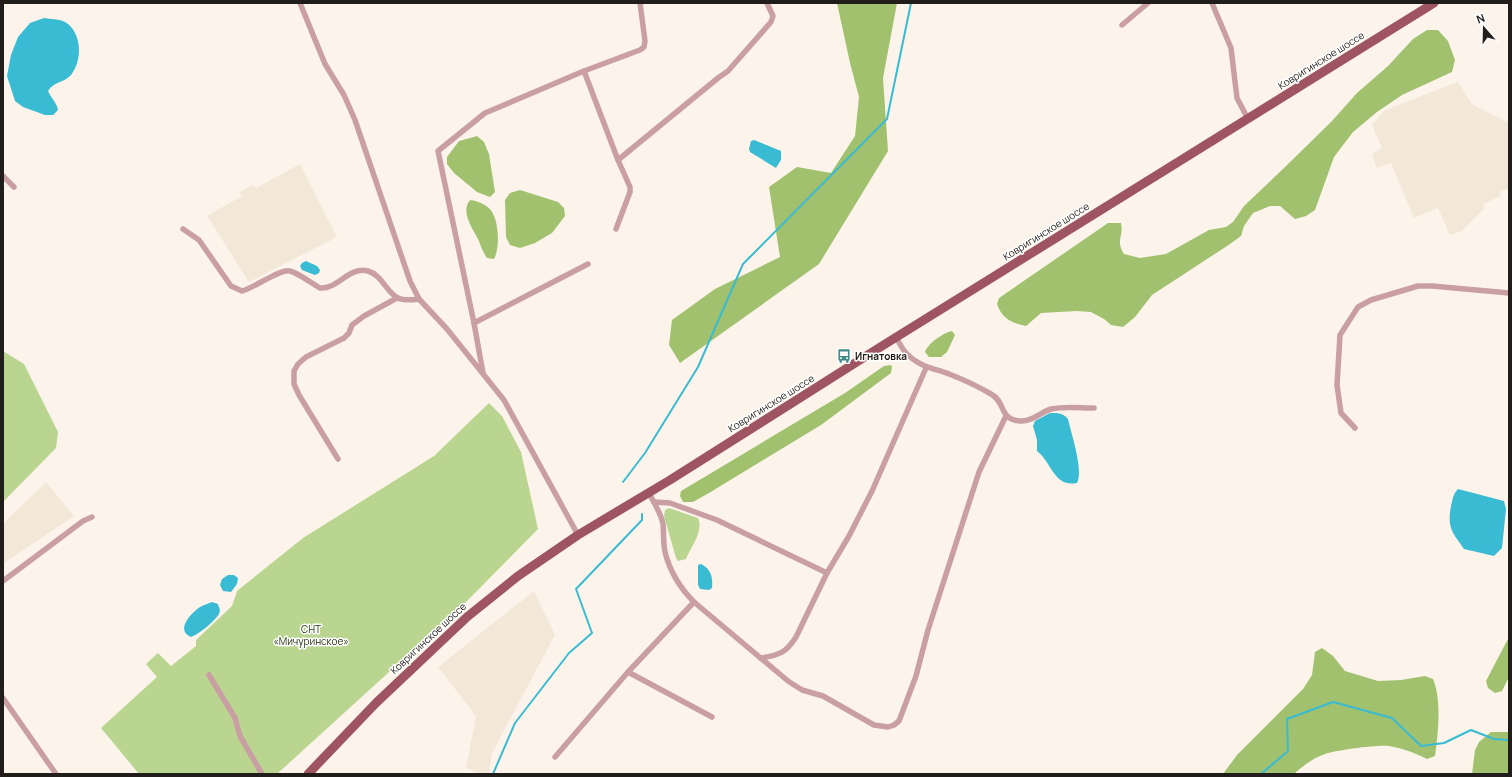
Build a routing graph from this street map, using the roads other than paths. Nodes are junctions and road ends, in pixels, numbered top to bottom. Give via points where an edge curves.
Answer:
1 (300, 3) edge
2 (640, 3) edge
3 (767, 3) edge
4 (1148, 3) edge
5 (1212, 3) edge
6 (1434, 3) edge
7 (1122, 25) dead end
8 (584, 71) junction
9 (1248, 119) junction
10 (618, 160) junction
11 (3, 176) edge
12 (14, 187) dead end
13 (183, 229) dead end
14 (616, 229) dead end
15 (588, 264) dead end
16 (1509, 292) edge
17 (397, 298) junction
18 (419, 299) junction
19 (474, 323) junction
20 (896, 337) junction
21 (926, 368) junction
22 (483, 374) junction
23 (1094, 408) dead end
24 (1006, 416) junction
25 (1355, 428) dead end
26 (338, 459) dead end
27 (648, 493) junction
28 (654, 502) junction
29 (92, 517) dead end
30 (578, 535) junction
31 (827, 573) junction
32 (3, 581) edge
33 (694, 602) junction
34 (761, 658) junction
35 (628, 672) junction
36 (209, 675) dead end
37 (3, 698) edge
38 (712, 717) dead end
39 (555, 757) dead end
40 (56, 774) edge
41 (262, 774) edge
42 (308, 774) edge

1 - 18 street via 325,64 344,95 355,120 410,281
2 - 8 street via 644,47
3 - 10 street via 773,16 771,22 728,71
4 - 7 street
5 - 9 street via 1231,48 1237,98
6 - 9 main road, Ковригинское шоссе
8 - 10 street
8 - 19 street via 485,113 438,151
9 - 20 main road, Ковригинское шоссе
10 - 14 street via 630,192
11 - 12 street
13 - 17 street via 199,240 231,286 242,291 284,270 291,271 323,289 355,272 368,271 376,275
15 - 19 street
16 - 25 street via 1418,286 1371,300 1358,307 1340,335 1337,385 1341,413
17 - 18 street
17 - 26 street via 352,325 344,338 306,357 294,371 294,384 299,396
18 - 22 street
19 - 22 street
20 - 21 street via 906,353
20 - 27 main road, Ковригинское шоссе
21 - 24 street via 949,374 992,394
21 - 31 street via 872,491 850,536
22 - 30 street via 504,400
23 - 24 street via 1051,409 1021,421
24 - 34 street via 980,472 928,630 916,676 899,721 888,727 874,724 823,696 802,690
27 - 28 street
27 - 30 main road, Ковригинское шоссе
28 - 31 street via 670,503 717,520
28 - 33 street via 662,524 669,564 683,591
29 - 32 street
30 - 42 main road, Ковригинское шоссе via 518,576 467,617 376,702
31 - 34 street via 789,648 782,653
33 - 34 street
33 - 35 street
35 - 38 street
35 - 39 street
36 - 41 street via 235,718 240,736
37 - 40 street

